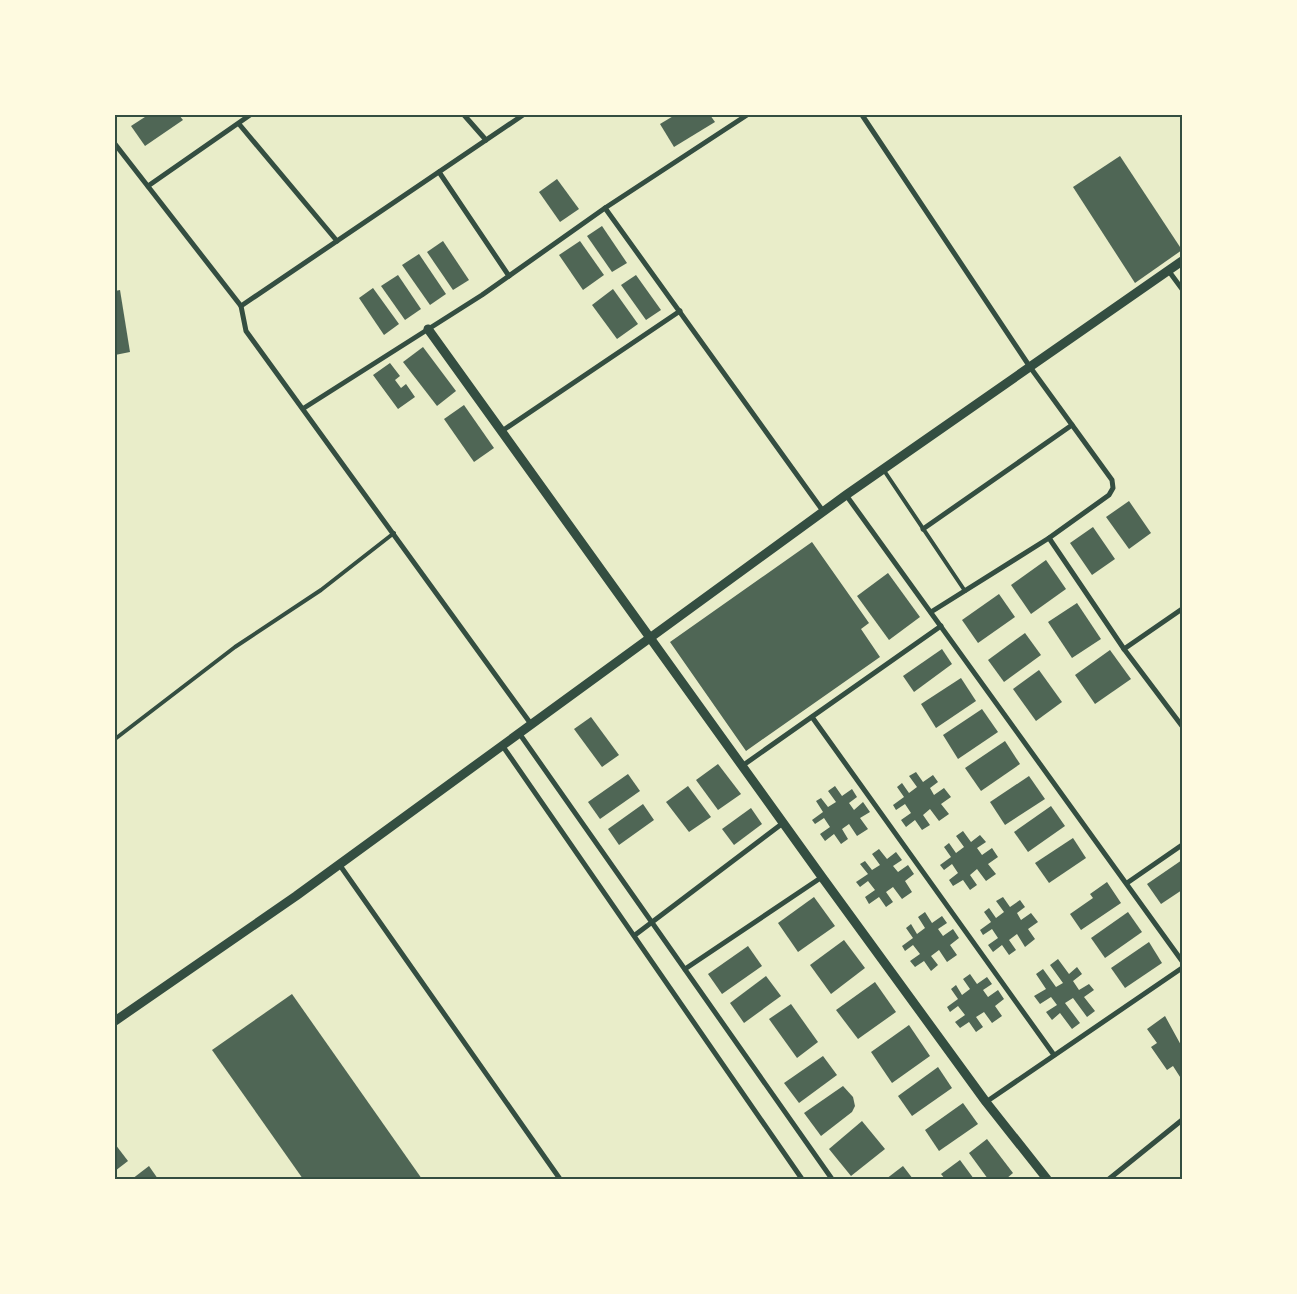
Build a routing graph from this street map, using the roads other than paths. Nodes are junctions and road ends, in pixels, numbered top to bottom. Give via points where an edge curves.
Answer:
1 (250, 115) edge
2 (464, 115) edge
3 (523, 115) edge
4 (747, 115) edge
5 (862, 115) edge
6 (239, 124) junction
7 (486, 140) junction
8 (115, 144) edge
9 (439, 172) junction
10 (148, 186) junction
11 (605, 208) junction
12 (337, 241) junction
13 (1182, 261) edge
14 (1168, 270) junction
15 (509, 276) junction
16 (1182, 289) edge
17 (241, 306) junction
18 (680, 311) junction
19 (428, 330) junction
20 (1030, 367) junction
21 (304, 408) junction
22 (1072, 425) junction
23 (502, 431) junction
24 (883, 469) junction
25 (846, 495) junction
26 (823, 511) junction
27 (923, 529) junction
28 (394, 533) junction
29 (1049, 538) junction
30 (965, 591) junction
31 (1182, 609) edge
32 (931, 612) junction
33 (941, 626) junction
34 (650, 638) junction
35 (1124, 649) junction
36 (812, 717) junction
37 (531, 724) junction
38 (1182, 726) edge
39 (519, 733) junction
40 (115, 738) edge
41 (502, 744) junction
42 (742, 766) junction
43 (783, 823) junction
44 (1182, 845) edge
45 (339, 864) junction
46 (822, 877) junction
47 (1127, 883) junction
48 (652, 922) junction
49 (635, 935) junction
50 (1182, 961) edge
51 (1182, 968) edge
52 (685, 969) junction
53 (115, 1022) edge
54 (1054, 1055) junction
55 (986, 1102) junction
56 (1182, 1120) edge
57 (560, 1179) edge
58 (802, 1179) edge
59 (832, 1179) edge
60 (1047, 1179) edge
61 (1109, 1179) edge

1 - 6 street
2 - 7 street
3 - 7 street
4 - 11 street
5 - 20 street
6 - 10 street
6 - 12 street
7 - 9 street
8 - 10 street
9 - 12 street
9 - 15 street
10 - 17 street
11 - 15 street
11 - 18 street
12 - 17 street
13 - 14 street
14 - 16 street
14 - 20 street
15 - 19 street
17 - 21 street via 246,331
18 - 23 street
18 - 26 street
19 - 21 street
19 - 23 street
20 - 22 street
20 - 24 street
21 - 28 street
22 - 27 street
22 - 29 street via 1112,480 1113,488 1109,495
23 - 34 street
24 - 25 street
24 - 27 lane
25 - 26 street
25 - 32 street
26 - 34 street
27 - 30 lane
28 - 37 street
28 - 40 lane via 321,590 235,647
29 - 30 street
29 - 35 street
30 - 32 street
31 - 35 street
32 - 33 street
33 - 36 street
33 - 47 street
34 - 37 street
34 - 42 street
35 - 38 street
36 - 42 street
36 - 54 street
37 - 39 street
39 - 41 street
39 - 48 street
41 - 45 street
41 - 49 street
42 - 43 street
43 - 46 street
43 - 48 street
44 - 47 street
45 - 53 street
45 - 57 street
46 - 52 street
46 - 55 street
47 - 50 street
48 - 49 street
48 - 52 street
49 - 58 street
51 - 54 street
52 - 59 street
54 - 55 street
55 - 60 street
56 - 61 street

